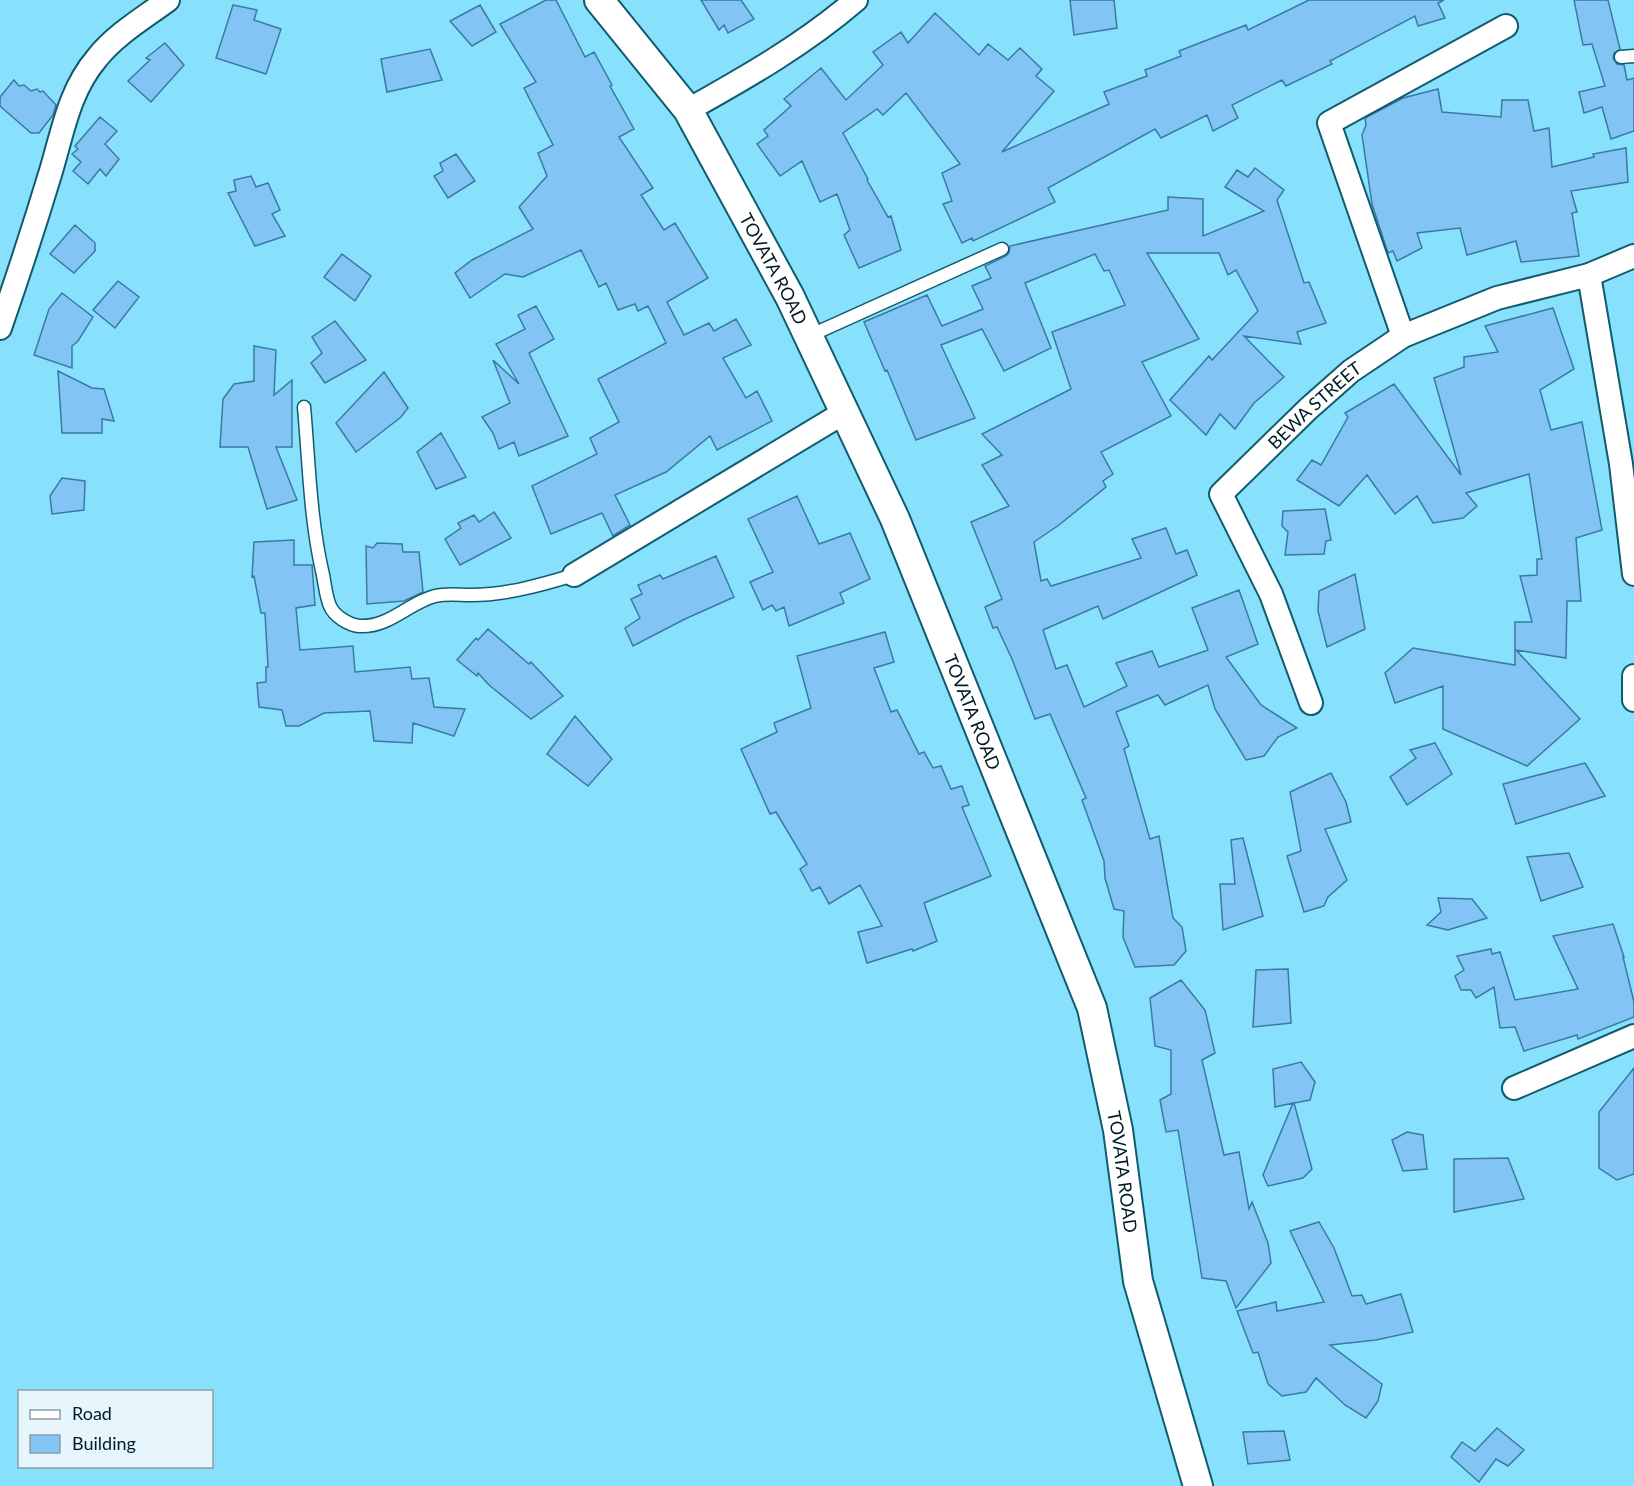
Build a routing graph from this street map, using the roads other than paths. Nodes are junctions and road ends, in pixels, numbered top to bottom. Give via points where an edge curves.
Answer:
1 (168, 0) edge
2 (598, 0) edge
3 (856, 0) edge
4 (1506, 26) dead end
5 (688, 110) junction
6 (1002, 249) dead end
7 (1634, 256) edge
8 (1589, 274) junction
9 (0, 328) edge
10 (809, 336) junction
11 (1403, 336) junction
12 (304, 406) dead end
13 (845, 412) junction
14 (1634, 574) edge
15 (574, 575) joint
16 (1634, 676) edge
17 (1634, 700) edge
18 (1311, 704) dead end
19 (1634, 1036) edge
20 (1514, 1088) dead end
21 (1198, 1486) edge

1 - 9 street via 112,42 76,91
2 - 5 street, TOVATA ROAD
3 - 5 street via 763,67
4 - 11 street via 1329,123
5 - 10 street, TOVATA ROAD
6 - 10 lane
7 - 8 street, BEWA STREET
8 - 11 street, BEWA STREET via 1497,298
8 - 14 street via 1621,464
10 - 13 street, TOVATA ROAD
11 - 18 street, BEWA STREET via 1351,371 1221,494 1271,594
12 - 15 lane via 317,551 330,606 339,617 358,626 378,624 436,596 533,588
13 - 15 street
13 - 21 street, TOVATA ROAD via 895,519 1092,1008 1118,1130 1138,1281
16 - 17 street
19 - 20 street

